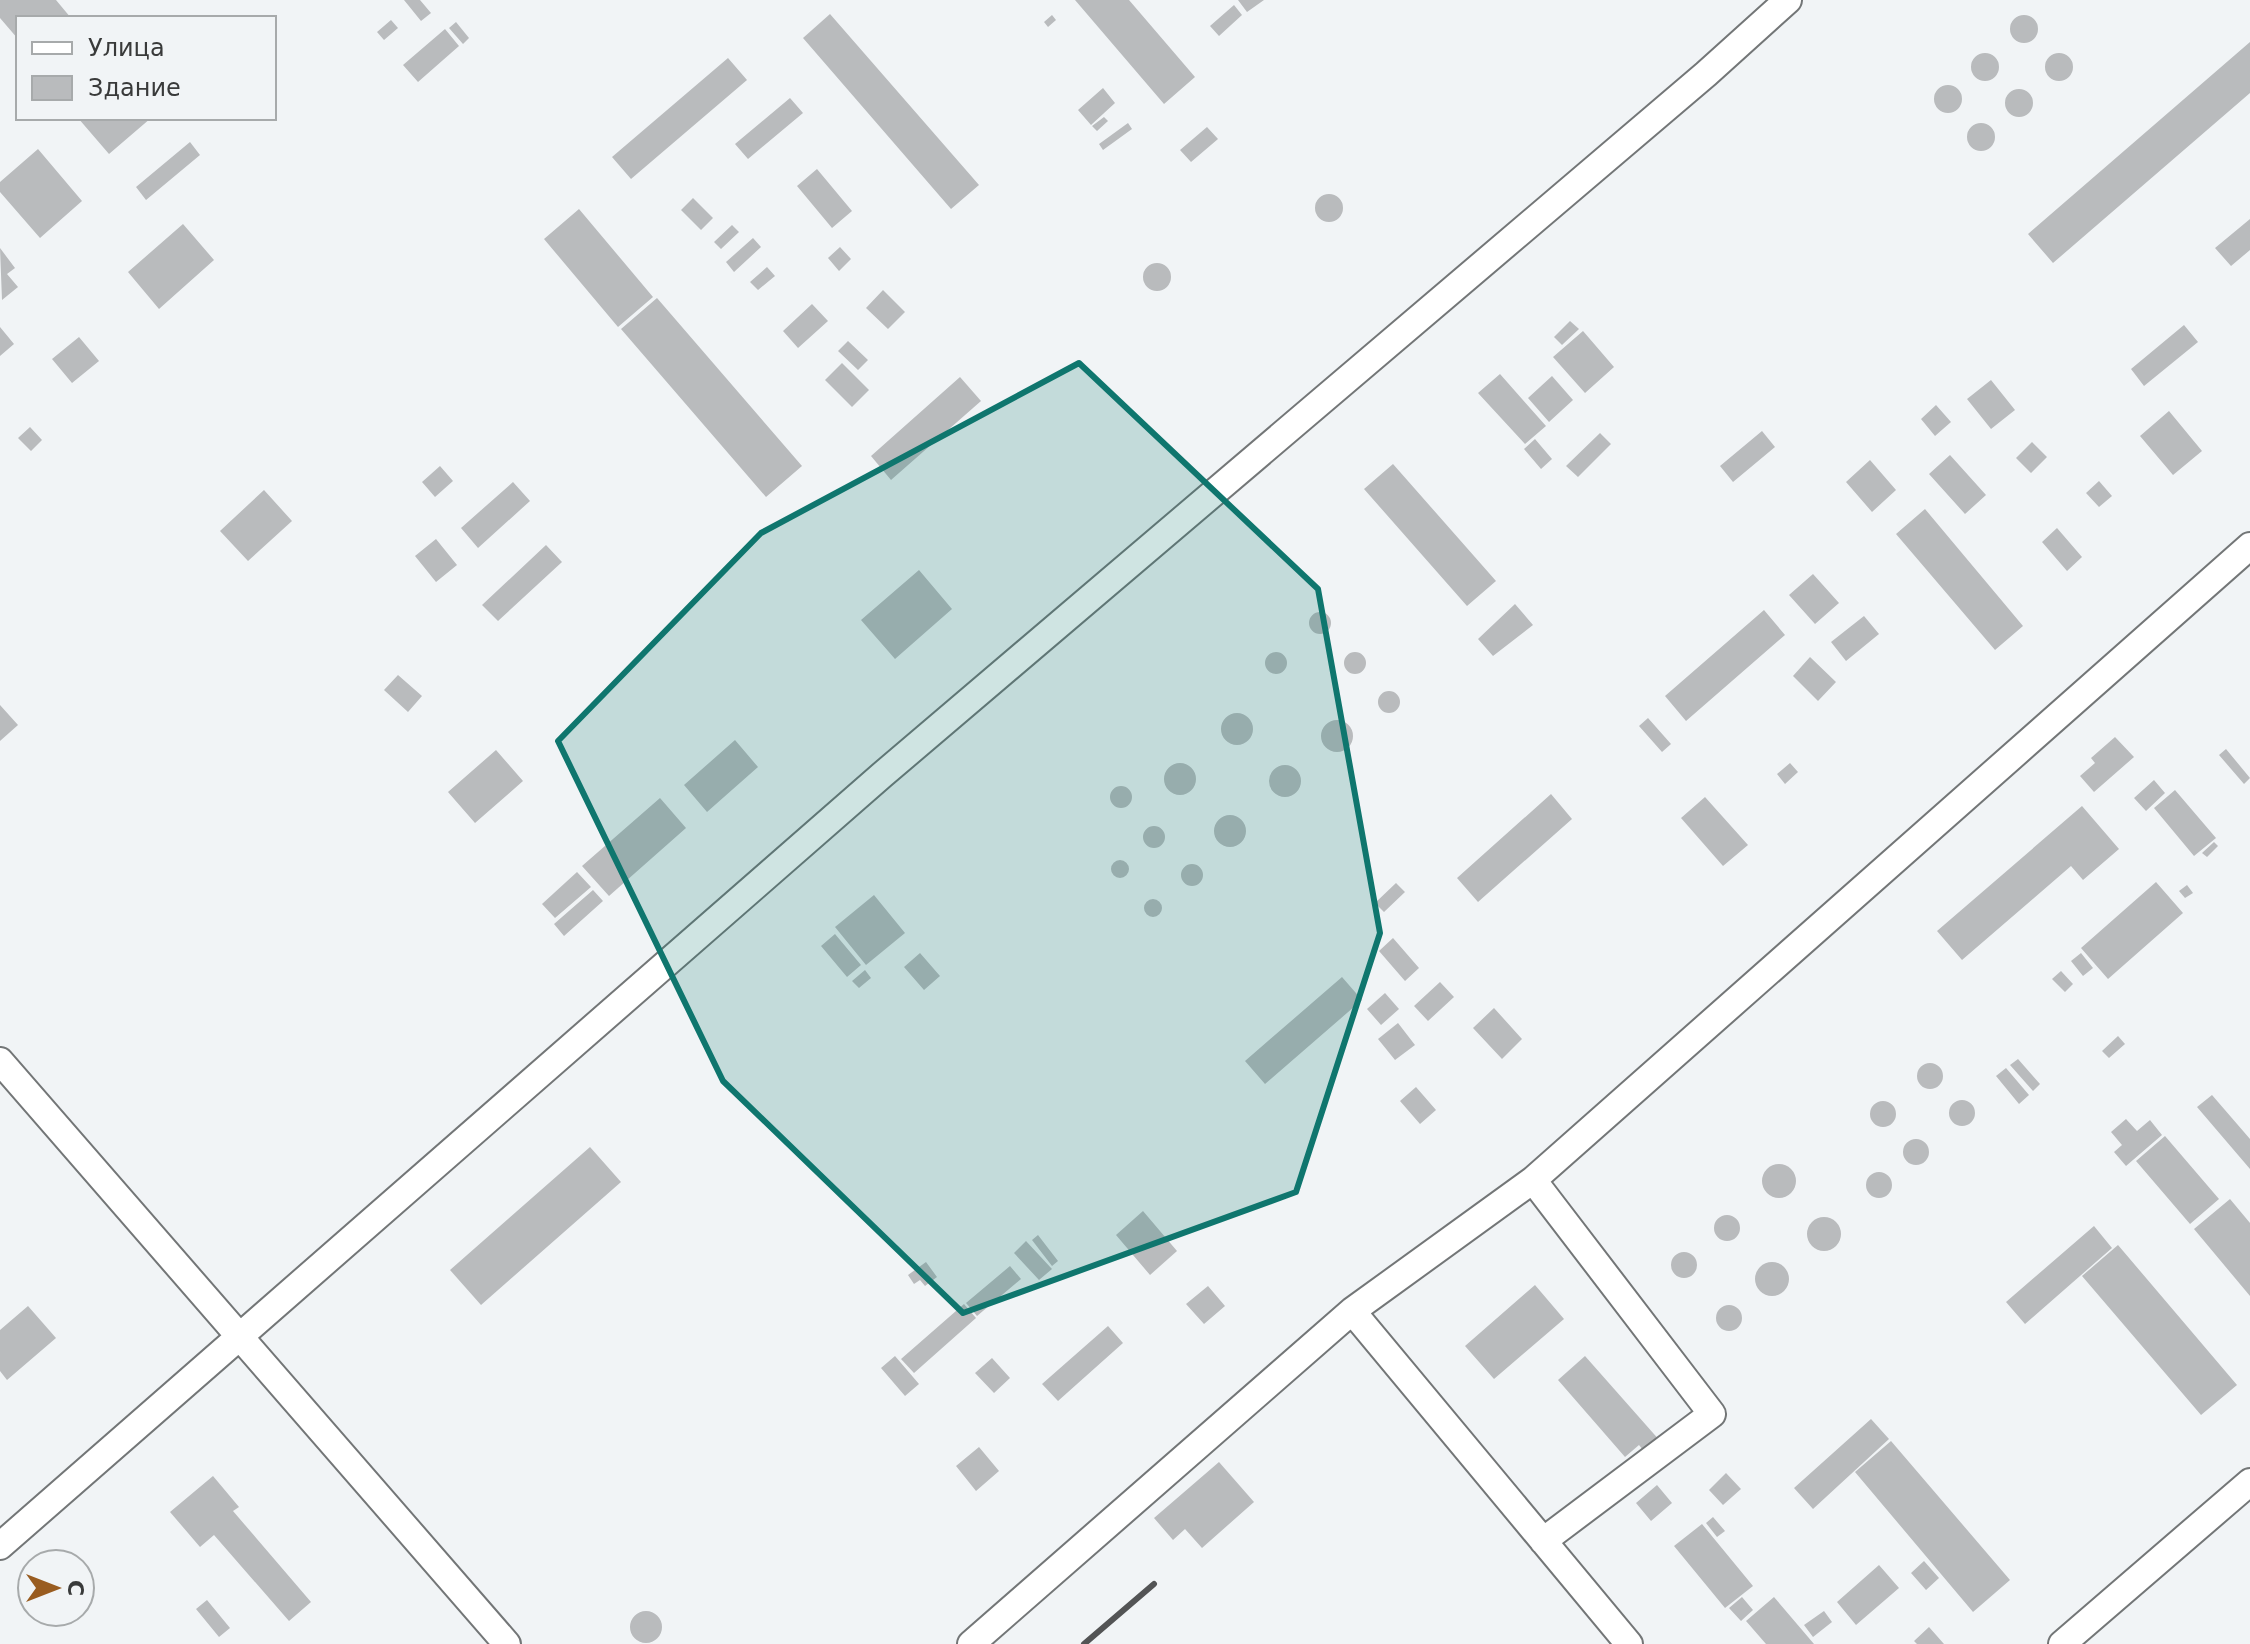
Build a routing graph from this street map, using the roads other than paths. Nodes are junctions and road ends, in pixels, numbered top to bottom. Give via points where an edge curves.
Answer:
1 (1788, 0) edge
2 (2250, 546) edge
3 (0, 1061) edge
4 (1533, 1180) junction
5 (1352, 1311) junction
6 (240, 1337) junction
7 (2250, 1482) edge
8 (1543, 1541) junction
9 (0, 1546) edge
10 (507, 1644) edge
11 (971, 1644) edge
12 (1629, 1644) edge
13 (2062, 1644) edge

1 - 6 lane via 882,775
2 - 4 lane
3 - 6 lane
4 - 5 lane
4 - 8 lane via 1712,1414
5 - 8 lane
5 - 11 lane
6 - 9 lane
6 - 10 lane
7 - 13 lane
8 - 12 lane

